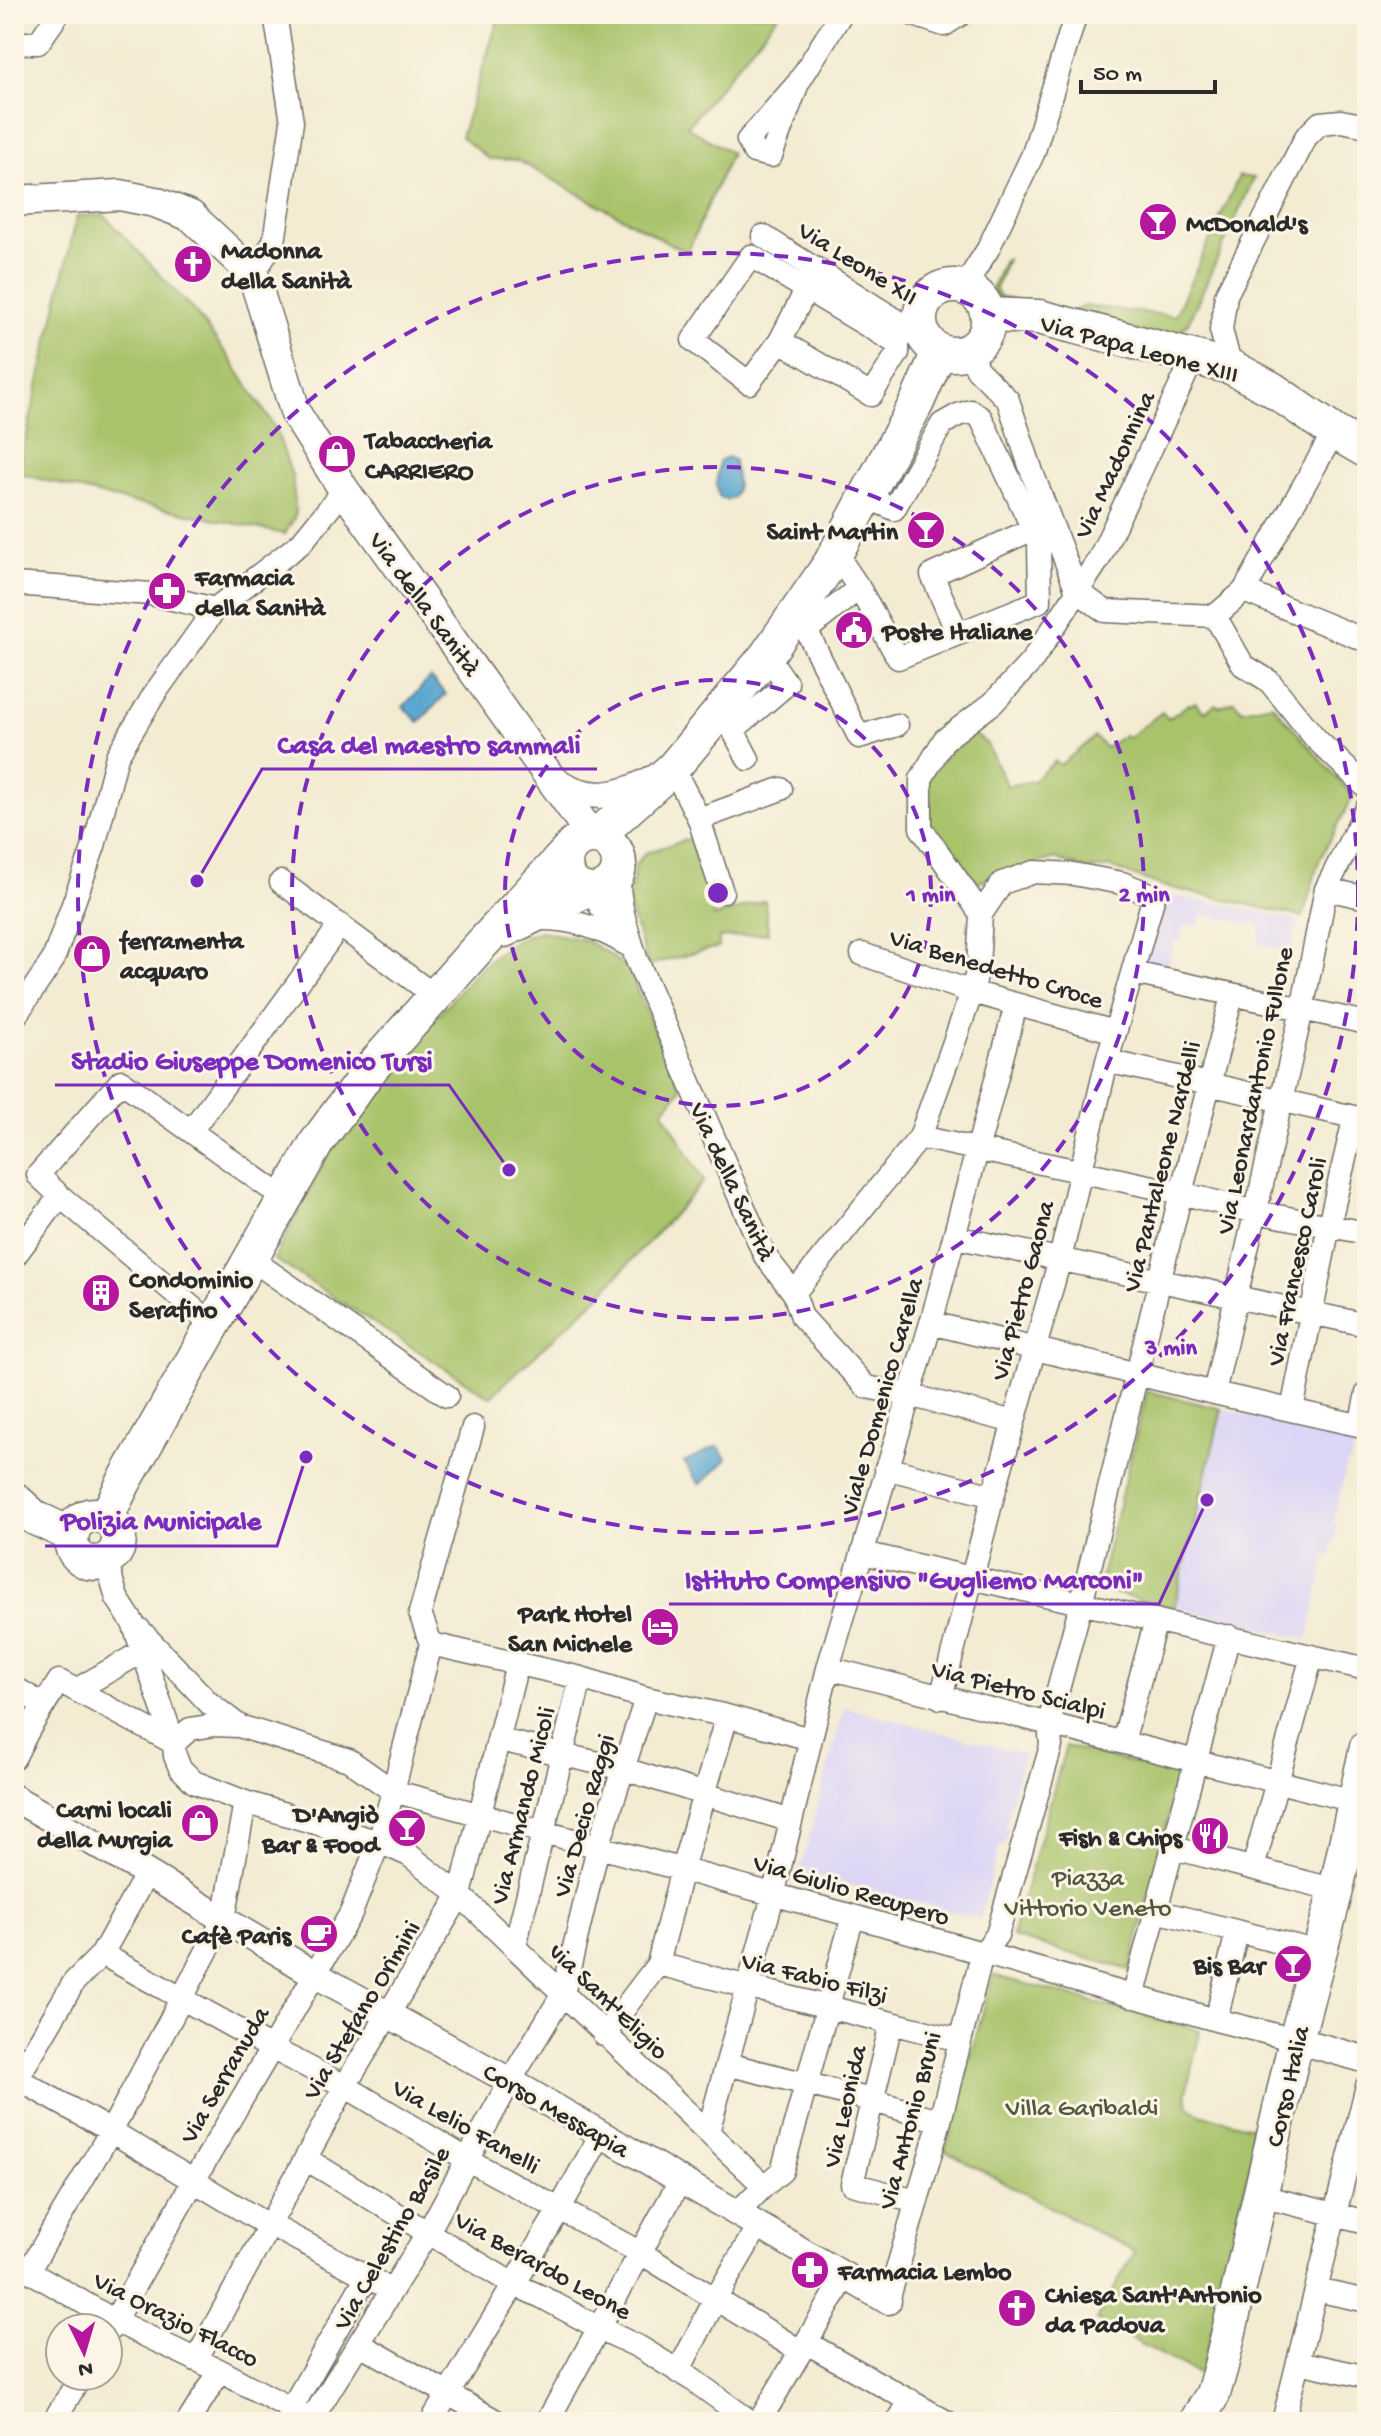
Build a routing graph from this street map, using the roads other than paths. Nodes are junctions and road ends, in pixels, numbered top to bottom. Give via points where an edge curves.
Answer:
1 (58, 14) edge
2 (275, 14) edge
3 (841, 14) edge
4 (911, 14) edge
5 (961, 14) edge
6 (1076, 14) edge
7 (14, 43) edge
8 (798, 83) dead end
9 (1367, 126) edge
10 (14, 201) edge
11 (763, 236) dead end
12 (253, 274) junction
13 (812, 279) junction
14 (964, 287) junction
15 (988, 315) junction
16 (780, 341) junction
17 (944, 347) junction
18 (1194, 357) junction
19 (1231, 367) junction
20 (1334, 432) junction
21 (1367, 451) edge
22 (344, 490) junction
23 (867, 497) junction
24 (1033, 529) junction
25 (836, 554) junction
26 (14, 584) edge
27 (859, 588) junction
28 (1077, 591) junction
29 (1244, 591) junction
30 (215, 609) junction
31 (1215, 616) junction
32 (802, 621) junction
33 (958, 634) junction
34 (1367, 641) edge
35 (767, 655) junction
36 (897, 725) dead end
37 (748, 759) dead end
38 (544, 766) junction
39 (673, 768) junction
40 (781, 789) dead end
41 (1367, 794) edge
42 (699, 819) junction
43 (581, 844) junction
44 (620, 867) junction
45 (281, 882) dead end
46 (1326, 889) junction
47 (588, 891) junction
48 (722, 892) dead end
49 (1367, 898) edge
50 (981, 914) junction
51 (527, 919) junction
52 (340, 925) junction
53 (489, 937) junction
54 (631, 951) junction
55 (862, 954) dead end
56 (1133, 973) junction
57 (972, 992) junction
58 (435, 996) junction
59 (1232, 996) junction
60 (1016, 1005) junction
61 (1302, 1010) junction
62 (14, 1018) edge
63 (1367, 1023) edge
64 (1115, 1032) junction
65 (1107, 1061) junction
66 (1210, 1084) junction
67 (1281, 1101) junction
68 (1360, 1122) edge
69 (191, 1131) junction
70 (920, 1137) junction
71 (977, 1149) junction
72 (1081, 1171) junction
73 (1181, 1193) junction
74 (60, 1196) junction
75 (285, 1199) junction
76 (1256, 1212) junction
77 (1329, 1225) junction
78 (1367, 1233) edge
79 (955, 1237) junction
80 (14, 1257) edge
81 (251, 1259) junction
82 (1060, 1259) junction
83 (1161, 1281) junction
84 (794, 1293) junction
85 (1236, 1297) junction
86 (1312, 1313) junction
87 (931, 1323) junction
88 (1367, 1325) edge
89 (214, 1326) junction
90 (1034, 1348) junction
91 (1138, 1372) junction
92 (1214, 1393) junction
93 (1367, 1393) edge
94 (909, 1395) junction
95 (447, 1396) dead end
96 (1292, 1410) junction
97 (1014, 1422) junction
98 (1363, 1426) edge
99 (473, 1427) dead end
100 (886, 1468) junction
101 (993, 1496) junction
102 (14, 1499) edge
103 (106, 1518) junction
104 (72, 1535) junction
105 (863, 1553) junction
106 (106, 1560) junction
107 (973, 1579) junction
108 (1081, 1604) junction
109 (1156, 1620) junction
110 (133, 1623) junction
111 (1229, 1636) junction
112 (431, 1644) junction
113 (143, 1651) junction
114 (1312, 1656) junction
115 (517, 1664) junction
116 (828, 1668) junction
117 (1367, 1669) edge
118 (581, 1678) junction
119 (76, 1690) junction
120 (20, 1691) dead end
121 (646, 1698) junction
122 (941, 1698) junction
123 (44, 1705) junction
124 (727, 1716) junction
125 (1049, 1723) junction
126 (22, 1724) edge
127 (239, 1726) junction
128 (810, 1739) junction
129 (500, 1740) junction
130 (1123, 1742) junction
131 (174, 1743) junction
132 (1367, 1747) edge
133 (563, 1754) junction
134 (14, 1758) edge
135 (1196, 1762) junction
136 (624, 1769) junction
137 (1278, 1782) junction
138 (393, 1791) junction
139 (705, 1794) junction
140 (14, 1798) edge
141 (245, 1802) junction
142 (480, 1814) junction
143 (1356, 1819) edge
144 (791, 1821) junction
145 (544, 1831) junction
146 (379, 1842) junction
147 (598, 1847) junction
148 (1174, 1848) junction
149 (1253, 1868) junction
150 (682, 1869) junction
151 (147, 1873) junction
152 (1336, 1890) junction
153 (460, 1895) junction
154 (773, 1896) junction
155 (1156, 1911) junction
156 (853, 1916) junction
157 (224, 1919) junction
158 (1237, 1932) junction
159 (515, 1946) junction
160 (1319, 1952) junction
161 (102, 1954) junction
162 (982, 1954) junction
163 (658, 1964) junction
164 (314, 1974) junction
165 (746, 1988) junction
166 (563, 1994) junction
167 (182, 1997) junction
168 (1133, 1997) junction
169 (827, 2008) junction
170 (388, 2015) junction
171 (1216, 2020) junction
172 (891, 2024) junction
173 (604, 2035) junction
174 (959, 2040) junction
175 (1296, 2040) junction
176 (271, 2048) junction
177 (1367, 2060) edge
178 (727, 2064) junction
179 (15, 2080) edge
180 (510, 2081) junction
181 (806, 2085) junction
182 (345, 2086) junction
183 (1367, 2086) edge
184 (871, 2100) junction
185 (940, 2121) junction
186 (111, 2131) junction
187 (708, 2132) junction
188 (601, 2134) junction
189 (306, 2159) junction
190 (468, 2160) junction
191 (681, 2179) junction
192 (193, 2182) junction
193 (764, 2186) junction
194 (1260, 2196) junction
195 (916, 2201) junction
196 (559, 2210) junction
197 (1334, 2214) junction
198 (748, 2219) junction
199 (1367, 2222) edge
200 (276, 2229) junction
201 (428, 2232) junction
202 (641, 2253) junction
203 (21, 2266) edge
204 (367, 2276) junction
205 (845, 2277) junction
206 (513, 2284) junction
207 (391, 2289) junction
208 (1316, 2290) junction
209 (716, 2298) junction
210 (888, 2301) joint
211 (1367, 2301) edge
212 (90, 2312) edge
213 (119, 2312) edge
214 (599, 2328) junction
215 (124, 2331) edge
216 (360, 2344) junction
217 (803, 2347) junction
218 (196, 2360) junction
219 (1299, 2362) junction
220 (220, 2371) junction
221 (678, 2372) junction
222 (1367, 2377) edge
223 (71, 2392) edge
224 (447, 2393) junction
225 (910, 2400) junction
226 (291, 2409) junction
227 (313, 2421) edge
228 (53, 2422) edge
229 (188, 2422) edge
230 (431, 2422) edge
231 (498, 2422) edge
232 (547, 2422) edge
233 (751, 2422) edge
234 (759, 2422) edge
235 (898, 2422) edge
236 (947, 2422) edge
237 (1196, 2422) edge
238 (1283, 2422) edge

1 - 7 street via 38,43
2 - 12 street via 292,122 274,242
3 - 8 street
4 - 5 street via 944,25
6 - 14 street via 1033,154
9 - 19 street via 1320,123 1306,137 1226,295 1221,330
10 - 12 main road via 120,195 155,202 191,216
11 - 13 street, Via Leone XII
12 - 22 main road, Via della Sanità via 296,414
13 - 16 street
13 - 16 street via 898,344 898,353 871,395
13 - 16 street via 751,256 693,340 749,383
13 - 17 street, Via Leone XII
14 - 15 main road via 984,303
14 - 17 main road via 941,288 923,303 919,314 919,326
15 - 17 main road via 985,336
15 - 18 main road, Via Papa Leone XIII via 1039,317
17 - 23 main road
17 - 28 street via 977,369 1008,400
18 - 19 main road, Via Papa Leone XIII
18 - 28 street, Via Madonnina via 1099,559
19 - 20 main road, Via Papa Leone XIII
20 - 21 main road, Via Papa Leone XIII
20 - 29 street
22 - 30 street via 301,543
22 - 38 main road, Via della Sanità
23 - 24 street via 894,509 942,424 971,411 981,418
23 - 25 main road
24 - 33 street via 1039,542 1040,601
24 - 33 street via 932,575
25 - 27 street
25 - 32 main road
26 - 30 street via 151,594
27 - 32 street
27 - 33 street via 898,658
28 - 31 street via 1105,611
28 - 50 street, Via Madonnina via 1031,662 993,703 944,740 921,779 921,828
29 - 31 street
29 - 34 street
30 - 62 street via 117,756 94,846 53,960
31 - 41 street via 1243,665 1269,681
32 - 35 main road
32 - 36 street via 859,737
35 - 37 street via 787,684 733,730
35 - 39 main road
38 - 39 street via 569,790 594,795 617,794
38 - 43 main road, Via della Sanità via 569,831
39 - 42 street
39 - 43 main road
39 - 44 main road
40 - 42 street
41 - 46 street, Via Leonardantonio Fullone
42 - 48 street
43 - 44 main road via 606,839
43 - 47 main road via 564,861 573,884
43 - 53 main road
44 - 47 main road via 611,884
44 - 54 street, Via della Sanità via 618,890
45 - 52 street
46 - 49 street
46 - 61 street, Via Leonardantonio Fullone
47 - 51 main road
47 - 54 street, Via della Sanità
50 - 56 street, Via Pietro Gaona via 1002,883 1034,872 1122,883 1154,896
50 - 57 street
51 - 53 main road
51 - 54 street via 575,921 601,929
52 - 58 street
52 - 69 street
53 - 58 main road
54 - 84 street, Via della Sanità via 765,1256
55 - 57 street, Via Benedetto Croce
56 - 59 street
56 - 64 street, Via Pietro Gaona
57 - 60 street, Via Benedetto Croce
57 - 70 street
58 - 75 main road via 372,1067 317,1142
59 - 61 street
59 - 66 street, Via Pantaleone Nardelli
60 - 64 street, Via Benedetto Croce
60 - 71 street, Viale Domenico Carella
61 - 63 street
61 - 67 street, Via Leonardantonio Fullone
64 - 65 street, Via Pietro Gaona
65 - 66 street
65 - 72 street, Via Pietro Gaona
66 - 67 street
66 - 73 street, Via Pantaleone Nardelli
67 - 68 street
67 - 76 street, Via Leonardantonio Fullone
68 - 77 street, Via Francesco Caroli
69 - 74 street via 121,1081 38,1175
69 - 75 street
70 - 71 street
70 - 84 street
71 - 72 street
71 - 79 street, Viale Domenico Carella
72 - 73 street
72 - 82 street, Via Pietro Gaona
73 - 76 street
73 - 83 street, Via Pantaleone Nardelli
74 - 80 street
74 - 89 street
75 - 81 main road
76 - 77 street
76 - 85 street, Via Leonardantonio Fullone
77 - 78 street
77 - 86 street, Via Francesco Caroli
79 - 82 street
79 - 87 street, Viale Domenico Carella
81 - 89 main road
81 - 95 street
82 - 83 street
82 - 90 street, Via Pietro Gaona
83 - 85 street
83 - 91 street, Via Pantaleone Nardelli
84 - 94 street, Via della Sanità via 802,1317 866,1387
85 - 86 street
85 - 92 street, Via Leonardantonio Fullone
86 - 88 street
86 - 96 street, Via Francesco Caroli
87 - 90 street
87 - 94 street, Viale Domenico Carella
89 - 103 main road
90 - 91 street
90 - 97 street, Via Pietro Gaona
91 - 92 street
91 - 108 street, Via Pantaleone Nardelli
92 - 96 street
93 - 98 street
94 - 97 street, Via della Sanità
94 - 100 street, Viale Domenico Carella
96 - 98 street
97 - 101 street, Via Pietro Gaona
99 - 112 street via 420,1613
100 - 101 street
100 - 105 street, Viale Domenico Carella
101 - 107 street, Via Pietro Gaona
102 - 104 main road via 35,1518
103 - 104 main road via 84,1518
103 - 106 main road via 119,1535 117,1549
104 - 106 main road via 79,1556 92,1562
105 - 107 street
105 - 116 street, Viale Domenico Carella
106 - 110 street via 117,1598
107 - 108 street
107 - 122 street, Via Pietro Gaona
108 - 109 street
108 - 125 street, Via Pantaleone Nardelli
109 - 111 street
109 - 130 street
110 - 113 street, via Sant'Eligio
110 - 127 street via 209,1703
111 - 114 street
111 - 135 street
112 - 115 street
112 - 138 street, Via Serranuda
113 - 119 street
113 - 131 street, via Sant'Eligio
114 - 117 street
114 - 137 street
115 - 118 street
115 - 129 street, Via Stefano Orimini
116 - 122 street, Via Pietro Scialpi
116 - 128 street, Viale Domenico Carella
118 - 121 street
118 - 133 street, Via Armando Micoli
119 - 123 street via 59,1681
119 - 131 street
120 - 123 street
121 - 124 street
121 - 136 street, Via Decio Raggi
122 - 125 street, Via Pietro Scialpi
123 - 126 street
124 - 128 street
124 - 139 street
125 - 130 street, Via Pietro Scialpi
125 - 162 street via 1051,1746 997,1935
126 - 134 street
127 - 131 street via 190,1729
127 - 138 street via 349,1760
128 - 144 street, Viale Domenico Carella
129 - 133 street
129 - 142 street, Via Stefano Orimini
130 - 135 street, Via Pietro Scialpi
131 - 141 street, via Sant'Eligio via 180,1768 194,1782
132 - 143 main road, Corso Italia
133 - 136 street
133 - 145 street, Via Armando Micoli
135 - 137 street, Via Pietro Scialpi
135 - 148 street
136 - 139 street
136 - 147 street, Via Decio Raggi
137 - 143 street, Via Pietro Scialpi
137 - 149 street
138 - 142 street, Via Giulio Recupero
138 - 146 street, Via Serranuda
139 - 144 street
139 - 150 street
140 - 151 street, Corso Messapia
141 - 146 street, via Sant'Eligio
141 - 157 street
142 - 145 street, Via Giulio Recupero
142 - 153 street, Via Stefano Orimini
143 - 152 main road, Corso Italia
144 - 154 street, Viale Domenico Carella
145 - 147 street, Via Giulio Recupero
145 - 159 street, Via Armando Micoli
146 - 153 street, via Sant'Eligio via 409,1855
146 - 164 street, Via Serranuda via 351,1913
147 - 150 street, Via Giulio Recupero
147 - 166 street, Via Decio Raggi
148 - 149 street
148 - 155 street
149 - 152 street
150 - 154 street, Via Giulio Recupero
150 - 163 street
151 - 157 street, Corso Messapia
151 - 161 street
152 - 160 main road, Corso Italia
153 - 159 street, via Sant'Eligio
153 - 170 street, Via Stefano Orimini
154 - 156 street, Via Giulio Recupero
154 - 165 street, Viale Domenico Carella
155 - 158 street
155 - 168 street
156 - 162 street, Via Giulio Recupero
156 - 169 street
157 - 164 street, Corso Messapia
157 - 167 street
158 - 160 street
158 - 171 street
159 - 166 street, via Sant'Eligio
160 - 175 main road, Corso Italia
161 - 167 street, Via Lelio Fanelli
161 - 179 street via 74,1982
162 - 168 street, Via Giulio Recupero
162 - 174 street, Via Antonio Bruni
163 - 165 street, Via Fabio Filzi
163 - 173 street
164 - 170 street, Corso Messapia
164 - 176 street, Via Serranuda
165 - 169 street, Via Fabio Filzi
165 - 178 street, Viale Domenico Carella
166 - 173 street, via Sant'Eligio
166 - 180 street, Via Celestino Basile
167 - 176 street, Via Lelio Fanelli
167 - 186 street
168 - 171 street, Via Giulio Recupero
169 - 172 street, Via Fabio Filzi
169 - 181 street
170 - 180 street, Corso Messapia
170 - 182 street, Via Stefano Orimini
171 - 175 street, Via Giulio Recupero
172 - 174 street, Via Fabio Filzi
172 - 184 street, Via Leonida
173 - 187 street, via Sant'Eligio
174 - 185 street, Via Antonio Bruni
175 - 177 street
175 - 194 main road, Corso Italia
176 - 182 street, Via Lelio Fanelli
176 - 192 street, Via Serranuda
178 - 181 street
178 - 187 street, Viale Domenico Carella
179 - 186 street
180 - 188 street, Corso Messapia
180 - 190 street, Via Celestino Basile
181 - 184 street
181 - 193 street via 782,2171
182 - 189 street, Via Stefano Orimini
182 - 190 street, Via Lelio Fanelli
183 - 197 street
184 - 185 street
184 - 195 street, Via Leonida via 852,2184
185 - 195 street, Via Antonio Bruni
186 - 192 street
186 - 203 street
187 - 193 street, via Sant'Eligio
188 - 191 street, Corso Messapia
188 - 196 street
189 - 200 street, Via Stefano Orimini
189 - 201 street, Via Berardo Leone
190 - 196 street, Via Lelio Fanelli
190 - 201 street, Via Celestino Basile
191 - 198 street, Corso Messapia
191 - 202 street
192 - 200 street
192 - 213 street, Via Serranuda
193 - 198 street
194 - 197 street
194 - 237 main road, Corso Italia via 1221,2366 1213,2394
195 - 210 street, Via Antonio Bruni
196 - 202 street, Via Lelio Fanelli
196 - 206 street
197 - 199 street
197 - 208 street
198 - 205 street, Corso Messapia
198 - 209 street
200 - 204 street
200 - 218 street, Via Stefano Orimini
201 - 206 street, Via Berardo Leone
201 - 207 street, Via Celestino Basile
202 - 209 street, Via Lelio Fanelli
202 - 214 street
203 - 212 street, Via Orazio Flacco
204 - 207 street
204 - 226 street, Via Celestino Basile
205 - 210 street, Corso Messapia
205 - 217 street
206 - 214 street, Via Berardo Leone
206 - 224 street
207 - 216 street, Via Celestino Basile
208 - 211 street
208 - 219 street
209 - 217 street, Via Lelio Fanelli
209 - 221 street
214 - 221 street, Via Berardo Leone
214 - 232 street
215 - 218 street, Via Orazio Flacco
216 - 224 street
216 - 227 street, Via Celestino Basile
217 - 225 street, Via Lelio Fanelli
217 - 234 street
218 - 220 street, Via Orazio Flacco
219 - 222 street
219 - 238 street
220 - 226 street, Via Orazio Flacco
220 - 229 street
221 - 233 street, Via Berardo Leone
223 - 228 street
224 - 230 street
224 - 231 street
225 - 235 street
225 - 236 street, Via Lelio Fanelli
226 - 227 street, Via Orazio Flacco

